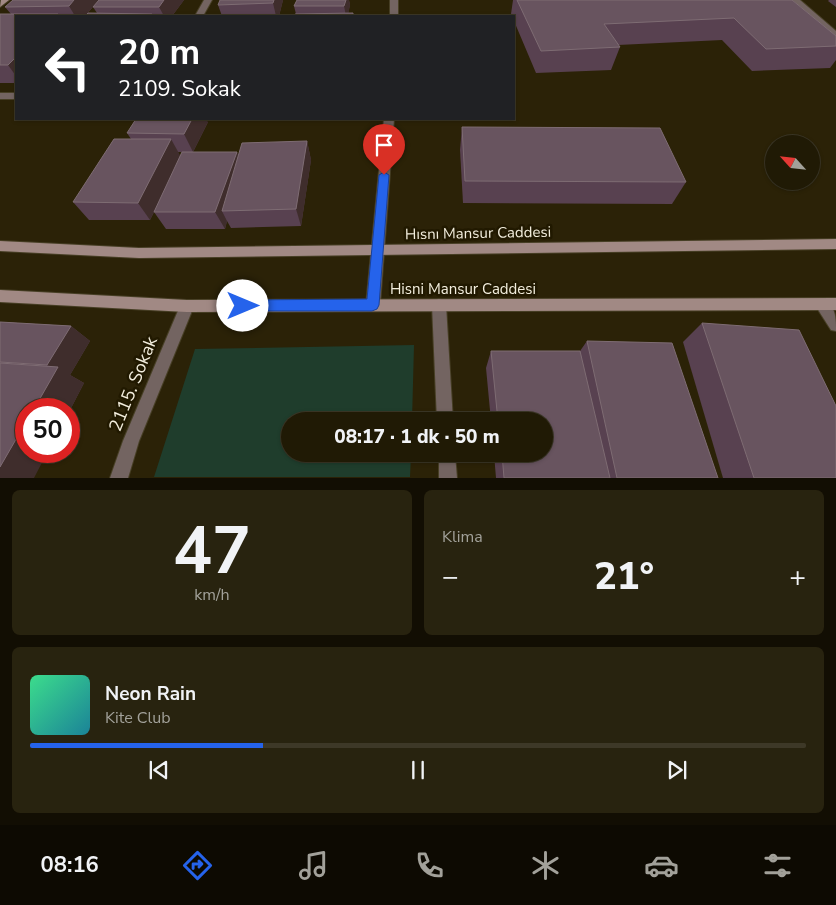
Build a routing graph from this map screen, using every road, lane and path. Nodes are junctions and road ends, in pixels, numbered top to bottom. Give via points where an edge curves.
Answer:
1 (5, 0) edge
2 (208, 0) edge
3 (394, 0) edge
4 (796, 0) edge
5 (0, 5) edge
6 (200, 15) edge
7 (394, 15) edge
8 (836, 35) edge
9 (0, 96) edge
10 (15, 96) edge
11 (389, 120) edge
12 (836, 244) edge
13 (0, 246) edge
14 (377, 251) junction
15 (0, 296) edge
16 (372, 305) junction
17 (439, 305) junction
18 (829, 305) edge
19 (187, 306) junction
20 (836, 325) edge
21 (445, 412) edge
22 (447, 462) edge
23 (119, 478) edge
24 (448, 478) edge

1 - 5 main road
2 - 6 street
3 - 7 street
4 - 8 street
9 - 10 street
11 - 14 street
12 - 14 main road, Hısnı Mansur Caddesi
13 - 14 main road, Hısnı Mansur Caddesi via 139,253
14 - 16 street
15 - 19 main road, Hisni Mansur Caddesi
16 - 17 main road, Hisni Mansur Caddesi
16 - 19 main road, Hisni Mansur Caddesi
17 - 18 main road, Hisni Mansur Caddesi
17 - 21 street
18 - 20 street
19 - 23 street, 2115. Sokak
22 - 24 street

